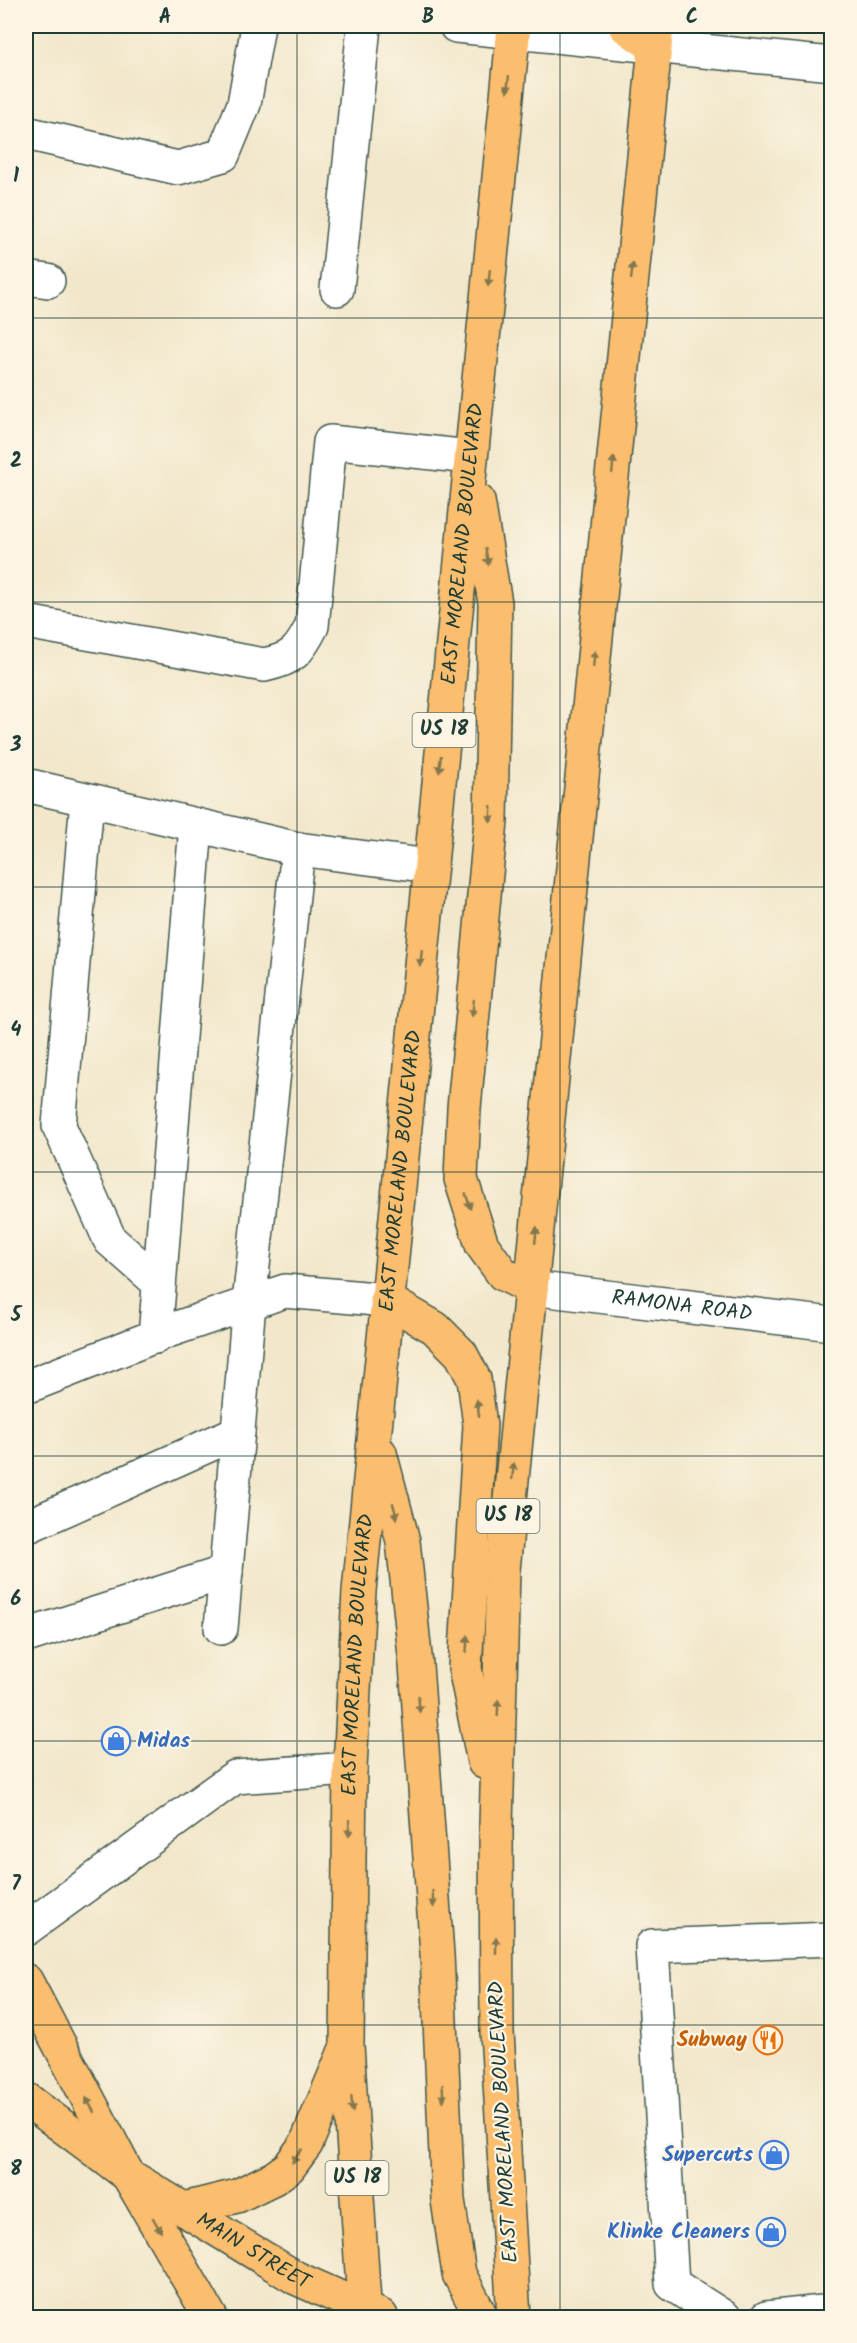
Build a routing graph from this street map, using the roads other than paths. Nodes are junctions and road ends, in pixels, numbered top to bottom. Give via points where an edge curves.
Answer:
1 (258, 26) edge
2 (364, 26) edge
3 (456, 26) edge
4 (625, 26) edge
5 (514, 29) edge
6 (656, 36) edge
7 (831, 64) edge
8 (26, 134) edge
9 (337, 289) dead end
10 (470, 458) junction
11 (26, 622) edge
12 (26, 785) edge
13 (87, 800) junction
14 (196, 825) junction
15 (298, 849) junction
16 (430, 866) junction
17 (159, 1282) junction
18 (531, 1288) junction
19 (387, 1300) junction
20 (249, 1303) junction
21 (831, 1324) edge
22 (155, 1337) junction
23 (26, 1387) edge
24 (238, 1432) junction
25 (375, 1434) junction
26 (26, 1527) edge
27 (226, 1572) junction
28 (221, 1628) dead end
29 (26, 1636) edge
30 (350, 1769) junction
31 (496, 1826) junction
32 (26, 1929) edge
33 (831, 1939) edge
34 (26, 1981) edge
35 (347, 2045) junction
36 (26, 2099) edge
37 (128, 2175) junction
38 (184, 2209) junction
39 (831, 2311) edge
40 (372, 2316) edge
41 (211, 2318) edge
42 (482, 2318) edge
43 (514, 2318) edge
44 (725, 2318) edge
45 (766, 2318) edge

1 - 8 street via 244,104 223,155 178,168
2 - 9 street
3 - 5 street
4 - 6 main road
5 - 6 street
5 -> 10 main road, EAST MORELAND BOULEVARD / US 18
6 - 7 street
18 -> 6 main road, EAST MORELAND BOULEVARD / US 18
10 - 11 street via 330,442 312,626 302,647 286,660 264,665
10 -> 16 main road, EAST MORELAND BOULEVARD / US 18
10 -> 18 main road via 495,603 491,821 461,1179 482,1245 503,1274
12 - 13 street
13 - 14 street
13 - 17 street via 59,1126 110,1240
14 - 15 street
14 - 17 street
15 - 16 street
15 - 20 street
16 -> 19 main road, EAST MORELAND BOULEVARD / US 18
17 - 22 street
18 - 21 street, RAMONA ROAD
31 -> 18 main road, EAST MORELAND BOULEVARD / US 18 via 503,1570
19 - 20 street via 285,1290
19 - 25 main road, EAST MORELAND BOULEVARD / US 18
31 -> 19 main road via 465,1668 480,1425 474,1379 461,1354 435,1328
20 - 22 street
20 - 24 street
22 - 23 street
24 - 26 street
24 - 27 street
25 - 30 main road, EAST MORELAND BOULEVARD / US 18 via 358,1591
25 -> 42 main road via 403,1541 416,1665 437,1954 448,2200 459,2274
27 - 28 street
27 - 29 street
30 - 32 street via 236,1777
30 -> 35 main road, EAST MORELAND BOULEVARD / US 18
43 -> 31 main road, EAST MORELAND BOULEVARD / US 18 via 497,2032
33 - 44 street via 652,1946 672,2284
37 -> 34 main road
35 -> 38 main road via 306,2144 289,2167 237,2196
35 -> 40 main road, EAST MORELAND BOULEVARD / US 18
36 - 37 main road, MAIN STREET
37 - 38 main road, MAIN STREET
37 -> 41 main road
38 - 40 main road, MAIN STREET via 296,2278
39 - 45 street

